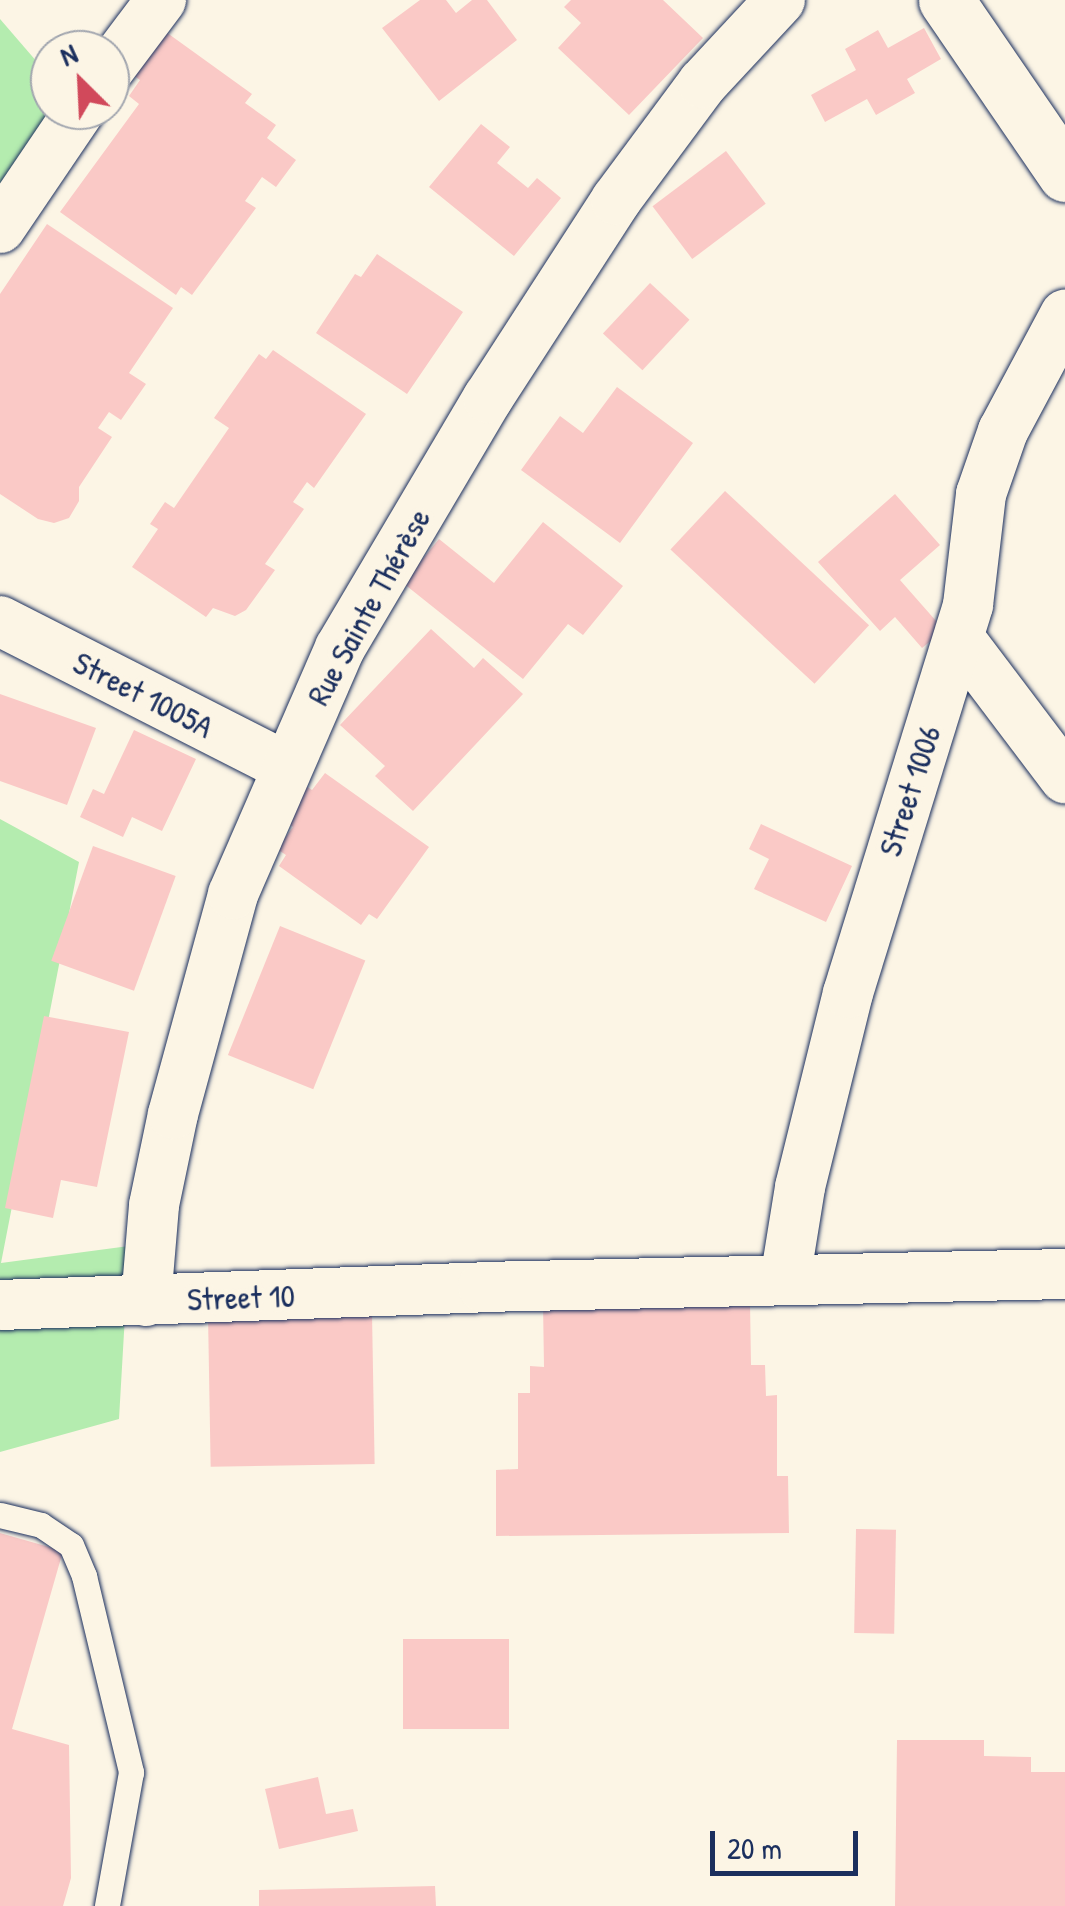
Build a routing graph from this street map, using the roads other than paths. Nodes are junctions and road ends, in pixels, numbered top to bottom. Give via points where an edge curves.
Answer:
1 (161, 0) edge
2 (780, 0) edge
3 (946, 0) edge
4 (130, 41) edge
5 (66, 130) edge
6 (1065, 174) edge
7 (0, 228) edge
8 (1065, 315) edge
9 (0, 622) edge
10 (959, 638) junction
11 (286, 767) junction
12 (1065, 778) edge
13 (1065, 1274) edge
14 (785, 1280) junction
15 (146, 1302) junction
16 (0, 1306) edge
17 (0, 1515) edge
18 (107, 1906) edge

1 - 4 street
2 - 11 street, Rue Sainte Thérèse via 703,82 616,200 499,381 340,648
3 - 6 street
5 - 7 street
8 - 10 street, Street 1006 via 1003,431 981,494
9 - 11 street, Street 1005A
10 - 12 street
10 - 14 street, Street 1006 via 848,993 800,1187
11 - 15 street, Rue Sainte Thérèse via 234,894 186,1066 154,1205
13 - 14 street, Street 10
14 - 15 street, Street 10
15 - 16 street, Street 10
17 - 18 lane via 41,1525 71,1545 84,1576 131,1772

